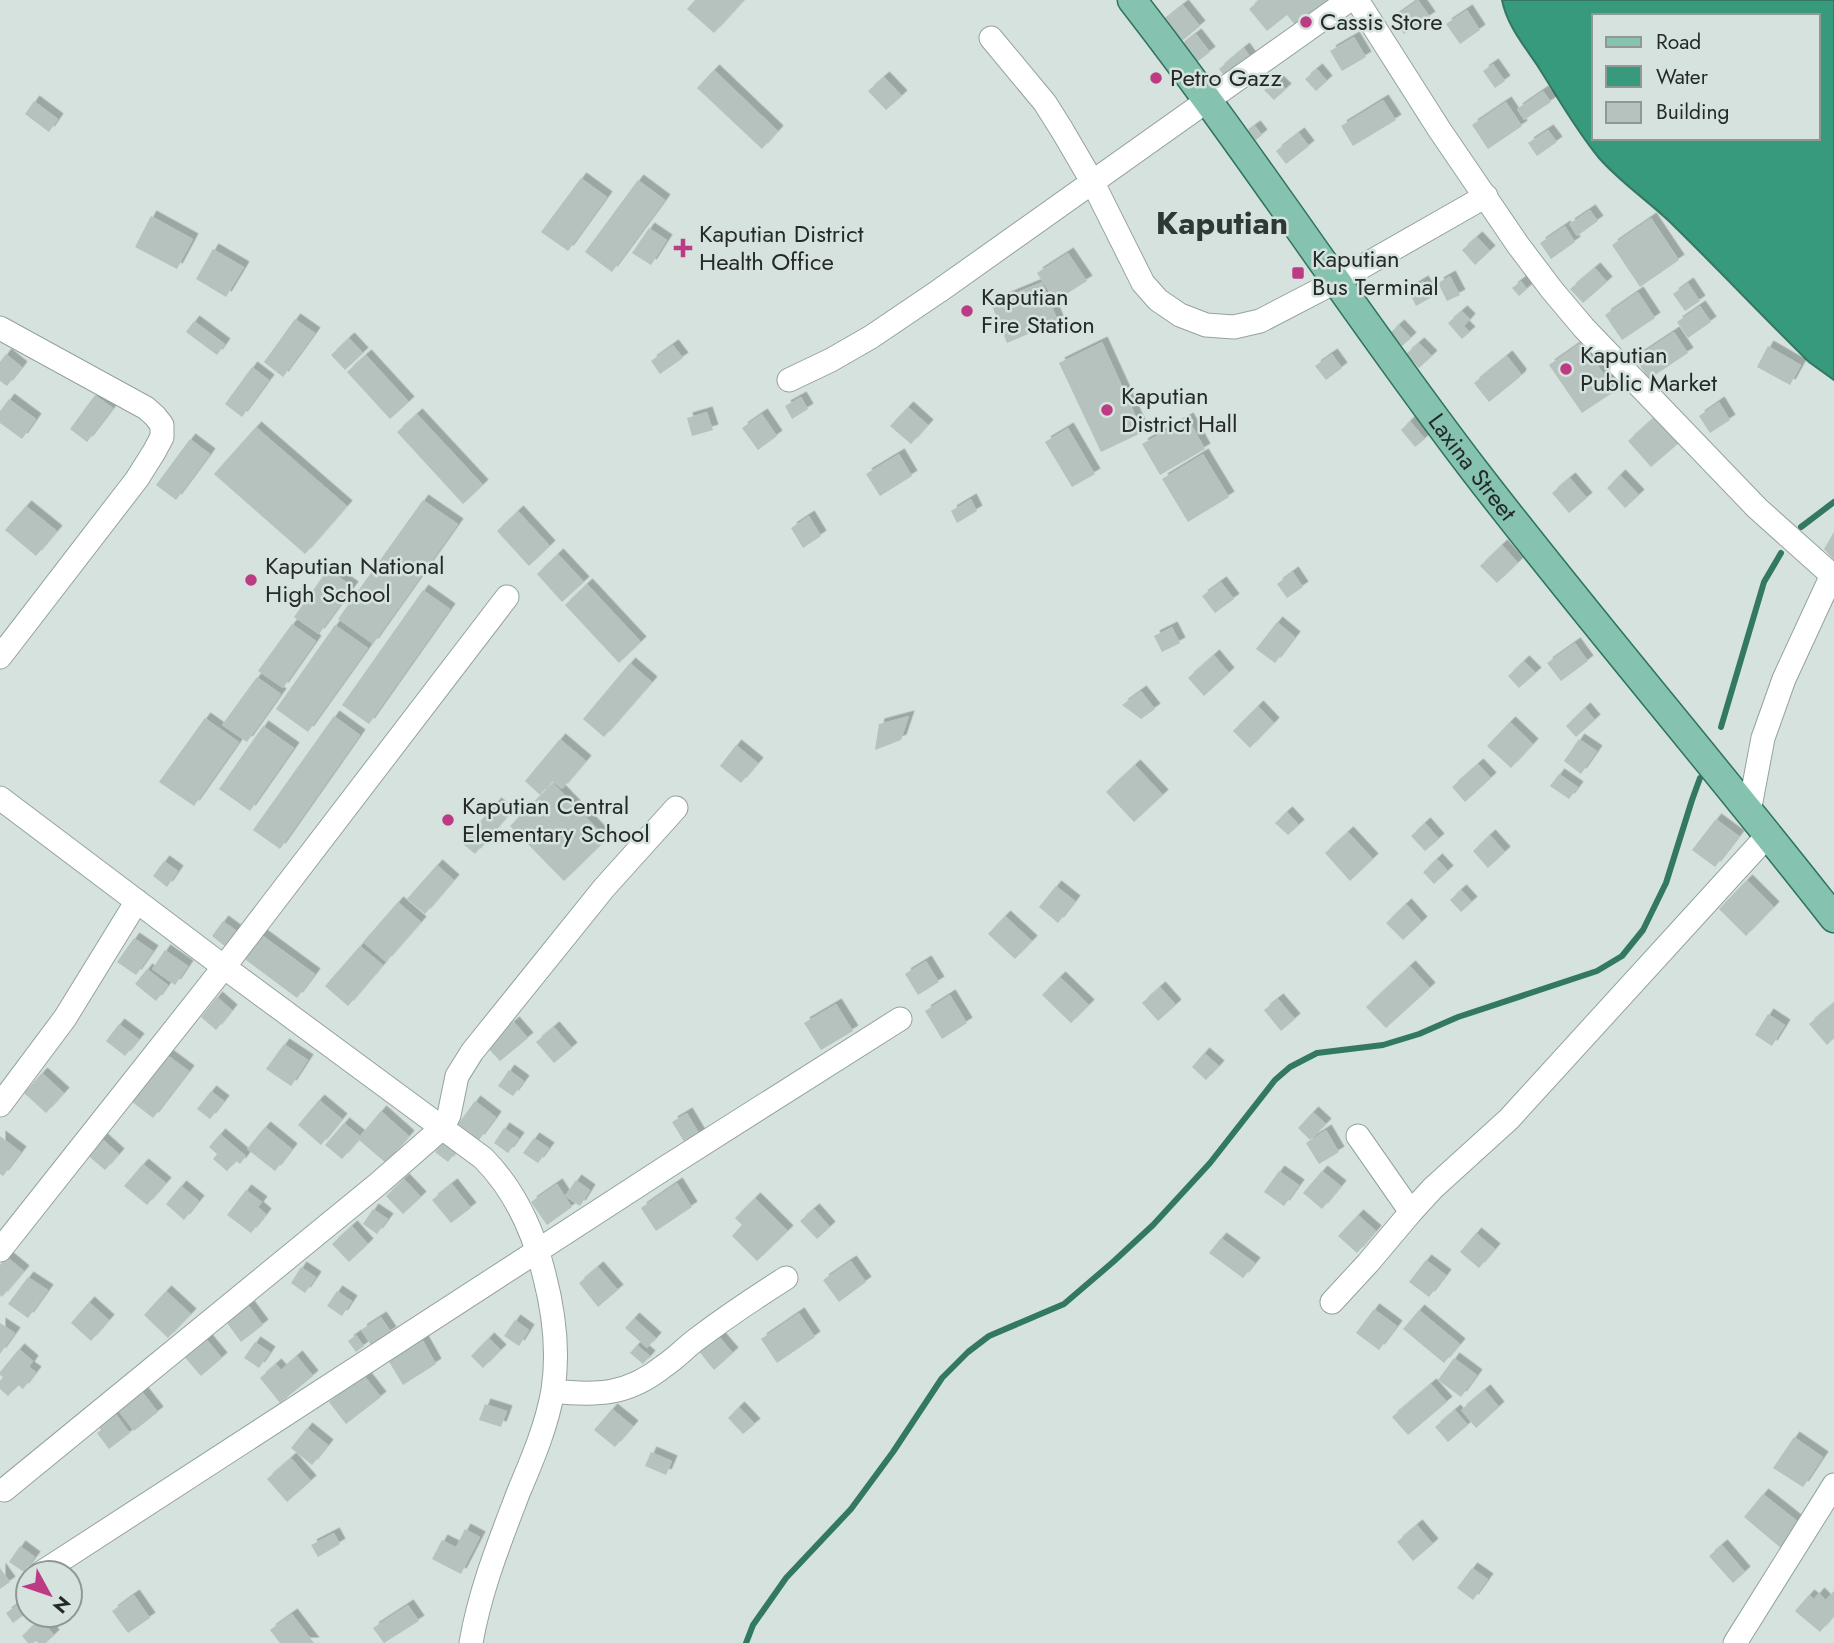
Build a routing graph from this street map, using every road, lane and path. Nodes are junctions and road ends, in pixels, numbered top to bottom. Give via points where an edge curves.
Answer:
1 (1132, 0) edge
2 (1349, 0) edge
3 (1357, 0) edge
4 (991, 38) dead end
5 (1208, 101) junction
6 (1093, 183) junction
7 (1486, 196) junction
8 (1336, 281) junction
9 (0, 328) edge
10 (789, 380) dead end
11 (1833, 576) edge
12 (507, 597) dead end
13 (0, 657) edge
14 (0, 797) edge
15 (676, 808) dead end
16 (1749, 812) junction
17 (1768, 835) junction
18 (136, 901) junction
19 (1834, 918) edge
20 (224, 967) junction
21 (900, 1019) dead end
22 (0, 1105) edge
23 (442, 1128) junction
24 (1358, 1136) dead end
25 (1411, 1212) junction
26 (0, 1250) edge
27 (538, 1250) junction
28 (786, 1278) dead end
29 (1332, 1302) dead end
30 (553, 1391) junction
31 (1834, 1485) edge
32 (4, 1490) dead end
33 (63, 1559) edge
34 (471, 1643) edge
35 (1735, 1643) edge

1 - 5 main road, Laxina Street
2 - 5 street
3 - 7 street
4 - 6 street via 1045,103
5 - 6 street
5 - 8 main road, Laxina Street
6 - 8 street via 1143,283 1180,315 1206,325 1234,327 1260,321
6 - 10 street via 870,337
7 - 8 street
7 - 11 street via 1535,268 1584,328 1757,508
8 - 16 main road, Laxina Street via 1474,469
9 - 13 street via 146,408 162,425 162,437 137,480
11 - 16 street via 1762,738
12 - 20 street
14 - 18 street
15 - 23 street via 604,888 472,1052 457,1076
16 - 17 main road, Laxina Street
17 - 19 main road, Laxina Street
17 - 25 street via 1509,1119
18 - 20 street
18 - 22 street via 65,1018
20 - 23 street
20 - 26 street
21 - 27 street
23 - 27 street via 496,1172 524,1215
23 - 32 street
24 - 25 street
25 - 29 street
27 - 30 street via 556,1341
27 - 33 street
28 - 30 street via 639,1383 608,1393
30 - 34 street via 538,1445 491,1565
31 - 35 street

